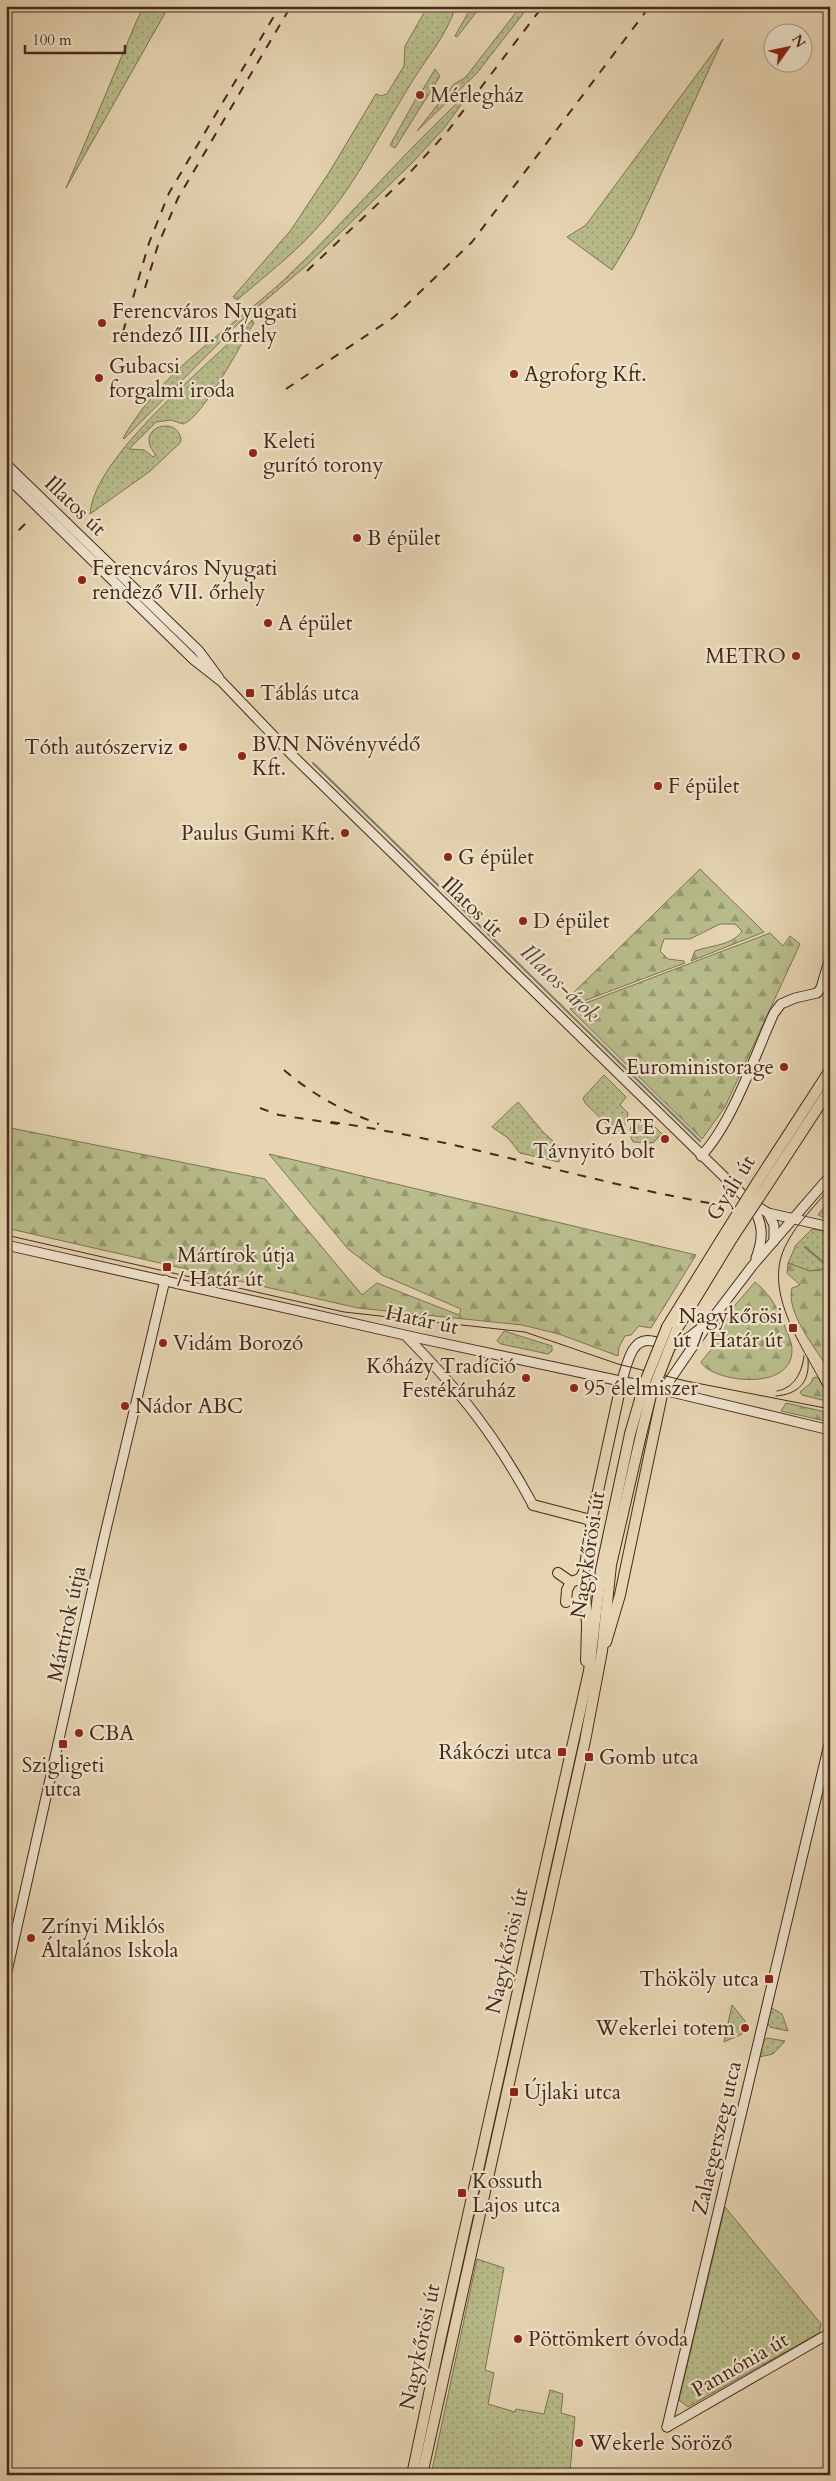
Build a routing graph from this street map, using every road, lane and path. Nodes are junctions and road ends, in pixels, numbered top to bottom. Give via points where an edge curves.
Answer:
1 (6, 464) edge
2 (6, 476) edge
3 (222, 682) junction
4 (830, 957) edge
5 (830, 1070) edge
6 (830, 1089) edge
7 (830, 1096) edge
8 (817, 1109) junction
9 (701, 1156) junction
10 (830, 1176) edge
11 (762, 1184) junction
12 (750, 1202) junction
13 (768, 1214) junction
14 (794, 1218) junction
15 (830, 1227) edge
16 (774, 1241) junction
17 (6, 1245) edge
18 (753, 1265) junction
19 (165, 1280) junction
20 (709, 1323) junction
21 (406, 1336) junction
22 (435, 1342) junction
23 (435, 1365) junction
24 (622, 1380) junction
25 (663, 1390) junction
26 (830, 1430) edge
27 (635, 1434) junction
28 (533, 1505) joint
29 (592, 1523) junction
30 (584, 1572) junction
31 (558, 1573) dead end
32 (572, 1582) junction
33 (566, 1602) dead end
34 (602, 1651) junction
35 (586, 1685) junction
36 (830, 1740) edge
37 (6, 1976) edge
38 (830, 2333) edge
39 (667, 2427) joint
40 (412, 2475) edge
41 (422, 2475) edge

1 - 3 street, Illatos út via 199,652
2 - 3 street, Illatos út via 194,660
3 - 9 street, Illatos út via 291,754
4 - 9 street, Gyáli út via 817,993 781,1004 774,1013 723,1126
5 - 11 main road, Gyáli út
6 - 8 main road, Gyáli út
7 - 8 main road
8 - 11 main road, Gyáli út
9 - 12 street, Illatos út
10 - 14 street
11 - 27 main road, Gyáli út, bridge via 672,1328
12 - 13 street, Illatos út
12 - 18 street via 760,1219 763,1234
13 - 14 street, Illatos út
13 - 16 street via 774,1225
14 - 15 street, Illatos út
14 - 16 street
16 - 18 street
17 - 19 street, Határ út
18 - 20 street
19 - 21 street, Határ út
19 - 37 street, Mártírok útja
20 - 24 street via 676,1344 640,1342 632,1351
20 - 25 street
21 - 22 street, Határ út
21 - 23 street
22 - 23 street via 431,1356
22 - 24 street, Határ út
23 - 28 street via 485,1426
24 - 25 street, Határ út
24 - 29 main road
25 - 26 street, Határ út
25 - 34 main road via 620,1595
27 - 34 main road, Nagykőrösi út via 611,1565
27 - 35 main road, Nagykőrösi út via 603,1562
28 - 29 main road
29 - 30 main road
30 - 32 main road via 580,1579
30 - 35 main road
31 - 32 main road
32 - 33 main road
34 - 41 main road, Nagykőrösi út via 585,1741
35 - 40 main road, Nagykőrösi út
36 - 39 street, Zalaegerszeg utca
38 - 39 street, Pannónia út

